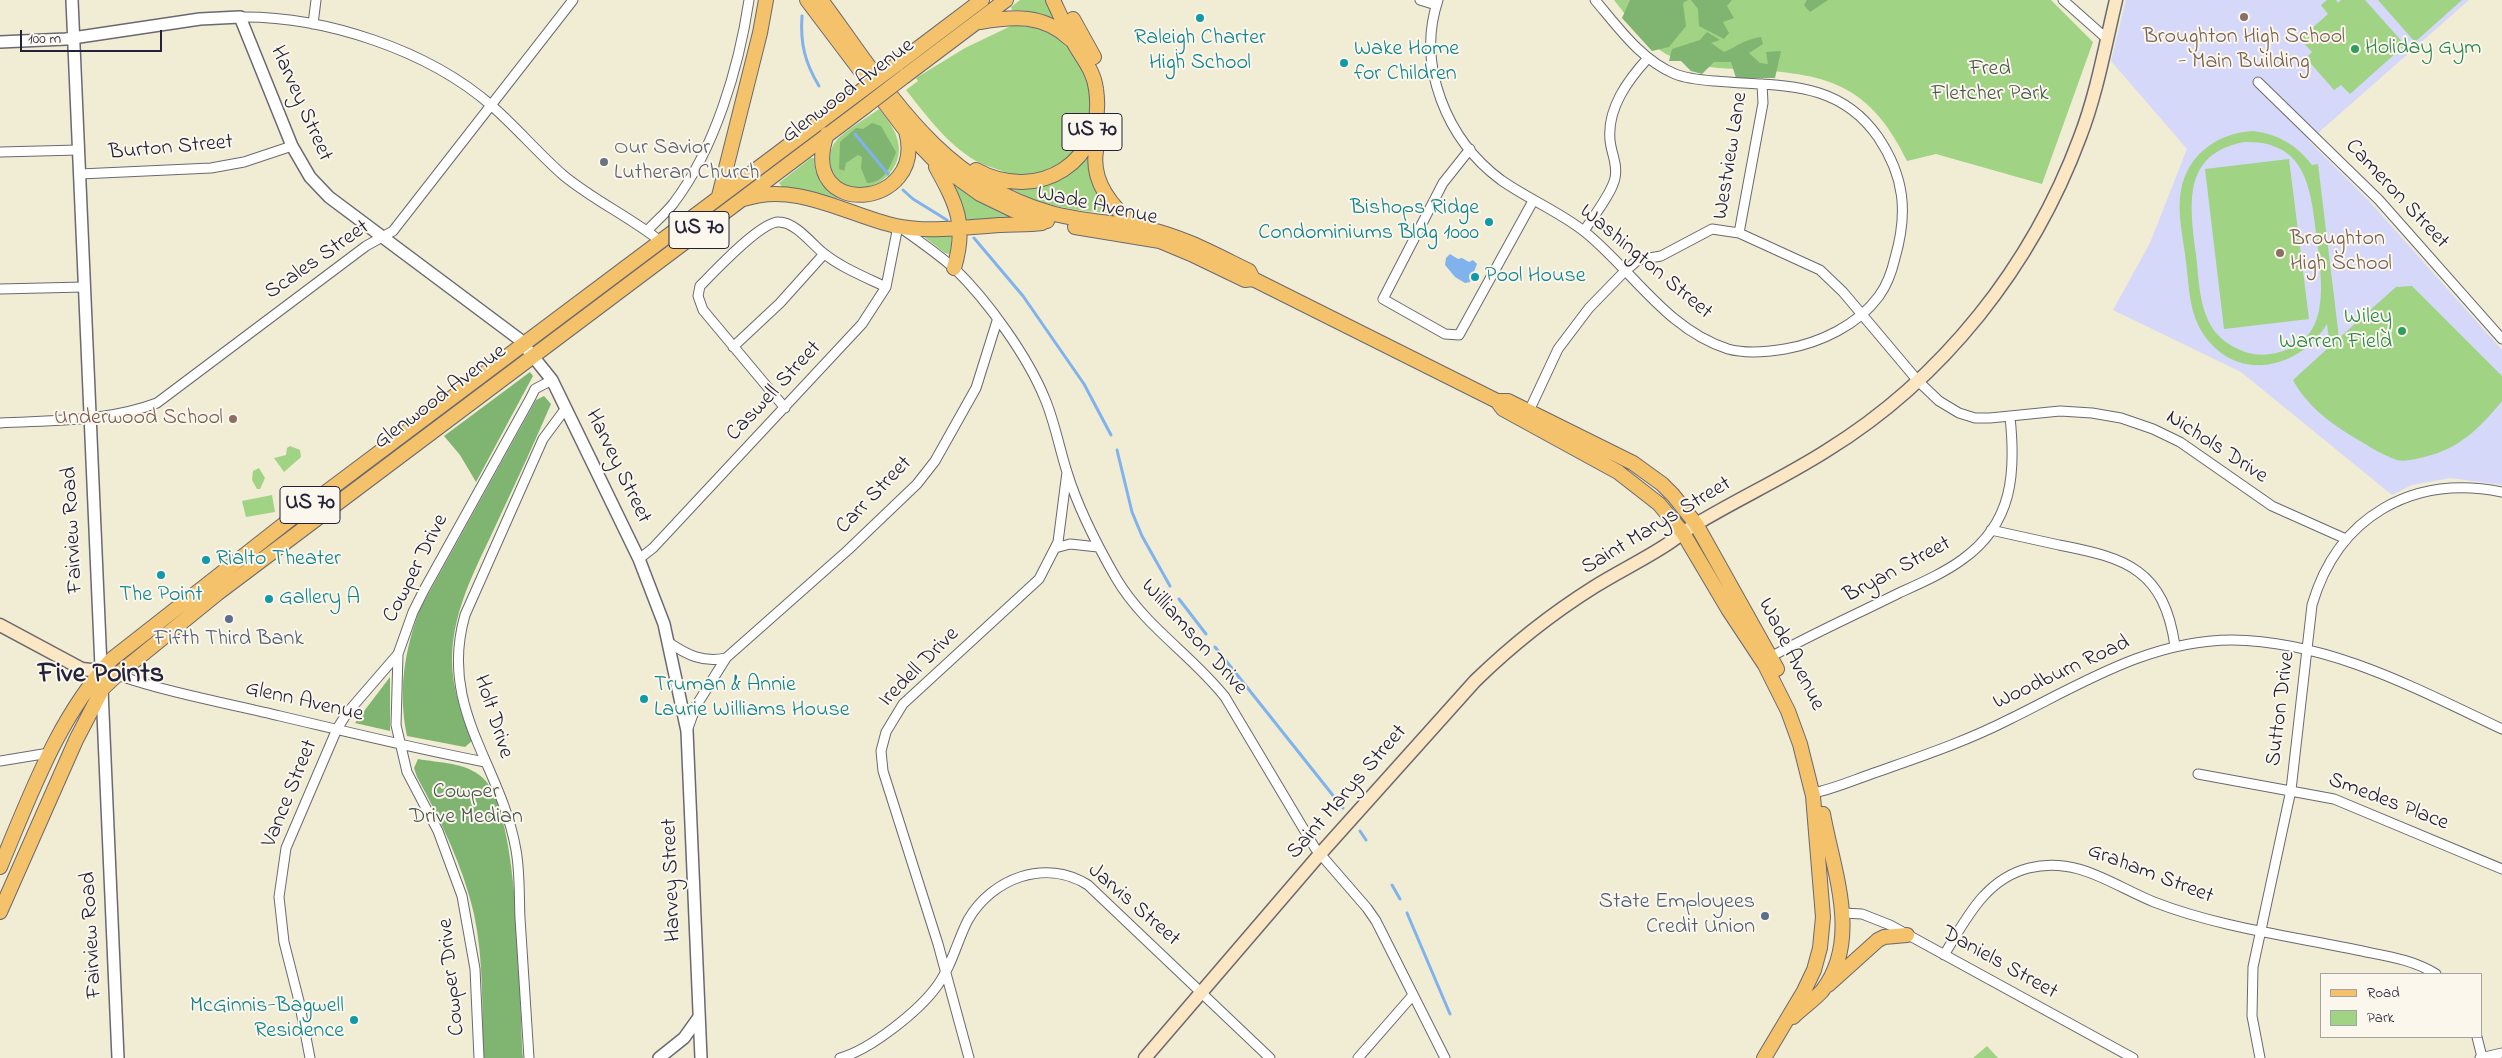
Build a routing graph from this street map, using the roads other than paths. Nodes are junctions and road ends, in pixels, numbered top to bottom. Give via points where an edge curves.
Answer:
1 (72, 0) edge
2 (316, 0) edge
3 (573, 0) edge
4 (749, 0) edge
5 (766, 0) edge
6 (807, 0) edge
7 (821, 0) edge
8 (982, 0) edge
9 (1006, 0) edge
10 (1053, 0) edge
11 (1063, 0) edge
12 (1420, 0) edge
13 (1595, 0) edge
14 (2063, 0) edge
15 (2116, 0) edge
16 (1437, 2) edge
17 (240, 17) junction
18 (978, 22) junction
19 (312, 24) junction
20 (75, 38) junction
21 (2107, 39) junction
22 (0, 42) edge
23 (1076, 45) junction
24 (1648, 58) junction
25 (901, 70) junction
26 (2258, 82) dead end
27 (1762, 84) junction
28 (492, 106) junction
29 (906, 131) junction
30 (826, 134) junction
31 (292, 146) junction
32 (1470, 148) junction
33 (79, 150) junction
34 (0, 152) edge
35 (931, 158) junction
36 (951, 162) junction
37 (762, 165) junction
38 (80, 174) junction
39 (769, 177) junction
40 (835, 188) junction
41 (785, 195) junction
42 (719, 196) junction
43 (738, 201) junction
44 (1534, 201) junction
45 (1049, 222) junction
46 (898, 226) junction
47 (1134, 226) junction
48 (960, 228) junction
49 (647, 231) junction
50 (1584, 231) junction
51 (1739, 233) junction
52 (384, 238) junction
53 (660, 241) junction
54 (824, 254) junction
55 (954, 268) junction
56 (1624, 272) junction
57 (1252, 279) junction
58 (84, 287) junction
59 (886, 287) junction
60 (0, 289) edge
61 (1862, 315) junction
62 (998, 321) junction
63 (2502, 339) edge
64 (524, 344) junction
65 (733, 347) junction
66 (533, 356) junction
67 (552, 380) junction
68 (1918, 381) junction
69 (1497, 401) junction
70 (566, 408) junction
71 (785, 408) junction
72 (1528, 411) junction
73 (2010, 417) junction
74 (89, 418) junction
75 (0, 423) edge
76 (1067, 472) junction
77 (2502, 492) edge
78 (1696, 524) junction
79 (1991, 530) junction
80 (1683, 533) junction
81 (2346, 539) junction
82 (1098, 547) junction
83 (1055, 548) junction
84 (639, 559) junction
85 (0, 625) edge
86 (668, 642) junction
87 (2175, 646) junction
88 (2308, 650) junction
89 (398, 654) junction
90 (726, 658) junction
91 (1767, 659) junction
92 (101, 670) junction
93 (117, 675) junction
94 (103, 688) junction
95 (337, 729) junction
96 (2502, 729) edge
97 (687, 730) junction
98 (401, 746) junction
99 (49, 753) junction
100 (0, 761) edge
101 (485, 762) junction
102 (2198, 774) dead end
103 (2291, 790) junction
104 (1816, 792) junction
105 (1320, 854) junction
106 (1820, 856) junction
107 (0, 867) edge
108 (2502, 869) edge
109 (0, 912) edge
110 (1843, 912) junction
111 (2261, 930) junction
112 (1907, 935) junction
113 (1944, 955) junction
114 (2434, 973) edge
115 (945, 974) junction
116 (1822, 990) junction
117 (1804, 991) junction
118 (1202, 992) junction
119 (1413, 995) junction
120 (699, 1017) junction
121 (1781, 1028) junction
122 (2477, 1038) edge
123 (2502, 1053) edge
124 (845, 1057) edge
125 (118, 1058) edge
126 (310, 1058) edge
127 (479, 1058) edge
128 (529, 1058) edge
129 (660, 1058) edge
130 (701, 1058) edge
131 (969, 1058) edge
132 (1145, 1058) edge
133 (1270, 1058) edge
134 (1358, 1058) edge
135 (1445, 1058) edge
136 (1764, 1058) edge
137 (2132, 1058) edge
138 (2260, 1058) edge
139 (2481, 1058) edge

1 - 20 street, Fairview Road
2 - 19 street
3 - 28 street, Scales Street
4 - 49 street via 733,75 706,146 672,206
5 - 42 main road, US 70
6 - 29 main road, Wade Avenue
7 - 36 main road, Wade Avenue / US 70 via 906,115
8 - 25 main road, Glenwood Avenue
9 - 18 main road, Glenwood Avenue
10 - 23 main road
11 - 47 main road via 1098,64 1104,84 1106,111 1095,158 1099,181 1113,206
12 - 16 street
13 - 24 street, Washington Street
14 - 21 street
15 - 21 main road, Saint Marys Street
16 - 32 street, Washington Street via 1431,29 1433,78 1455,130
17 - 19 street
17 - 20 street via 200,19
17 - 31 street, Harvey Street
18 - 23 main road, US 70 via 1008,17 1028,18 1056,28
18 - 25 main road, Glenwood Avenue / US 70
19 - 28 street via 368,38 412,56 452,78
20 - 22 street
20 - 33 street, Fairview Road
21 - 68 main road, Saint Marys Street via 2099,78 2080,136 2038,229 1989,304
23 - 36 main road, US 70 via 1093,76 1097,108 1090,137 1069,165 1048,178 1021,183 999,180 963,162
24 - 27 street, Washington Street via 1677,76
24 - 50 street via 1626,84 1615,108 1610,133 1617,170 1615,181
25 - 30 main road, Glenwood Avenue / US 70, bridge via 866,106
25 - 37 main road, Glenwood Avenue, bridge via 857,94
26 - 63 street, Cameron Street via 2379,200
27 - 51 street, Westview Lane via 1763,103
27 - 61 street, Washington Street via 1803,87 1832,97 1855,111 1877,136 1892,162 1901,185 1904,210 1900,240 1892,271 1880,295
28 - 49 street via 564,175
28 - 52 street, Scales Street
29 - 35 main road, Wade Avenue
29 - 40 main road via 908,148 905,164 891,184 861,196 851,196
30 - 39 main road, Glenwood Avenue / US 70
30 - 40 main road via 821,150 822,168
31 - 38 street, Burton Street via 244,162 211,168
31 - 52 street, Harvey Street via 310,177 329,197
32 - 44 street, Washington Street via 1500,178
32 - 44 street via 1443,183 1383,299 1445,334 1459,335
33 - 34 street
33 - 38 street, Fairview Road
35 - 45 main road, Wade Avenue via 980,194
35 - 48 main road via 954,199
36 - 47 main road, Wade Avenue via 979,182 1030,206 1067,217
37 - 39 main road
37 - 42 main road, Glenwood Avenue
38 - 58 street, Fairview Road
39 - 41 main road
39 - 43 main road, Glenwood Avenue / US 70
40 - 46 main road via 844,197
41 - 43 main road via 753,196
41 - 46 main road via 822,201
42 - 53 main road, Glenwood Avenue / US 70
43 - 66 main road, Glenwood Avenue / US 70
44 - 50 street, Washington Street
45 - 48 main road
45 - 57 main road, Wade Avenue via 1160,241 1245,280
46 - 48 main road
46 - 55 street, Williamson Drive
46 - 59 street, Caswell Street
47 - 57 main road, Wade Avenue via 1162,232 1198,246 1248,271
48 - 55 main road
49 - 53 street
50 - 56 street, Washington Street
51 - 56 street, Nichols Drive via 1712,229 1661,256 1638,260
51 - 61 street, Nichols Drive via 1820,270
52 - 64 street, Harvey Street via 511,331
52 - 74 street, Scales Street via 366,246 156,403 138,410
53 - 64 main road, Glenwood Avenue / US 70
54 - 59 street
54 - 65 street via 780,303
54 - 65 street via 791,225 780,221 771,223 700,286 698,296 703,310
55 - 62 street, Williamson Drive
56 - 61 street, Washington Street via 1680,324 1728,349 1750,352 1801,346 1830,335
56 - 72 street, Nichols Drive via 1589,308 1558,349
57 - 69 main road, Wade Avenue
58 - 60 street
58 - 74 street, Fairview Road
59 - 71 street, Caswell Street via 862,324
61 - 68 street, Nichols Drive
62 - 76 street, Williamson Drive via 1045,399 1060,440
62 - 90 street, Carr Street via 976,388 917,484
64 - 66 street, Harvey Street
64 - 92 main road, Glenwood Avenue / US 70 via 166,615
65 - 71 street
66 - 67 street, Harvey Street
66 - 93 main road, Glenwood Avenue / US 70 via 194,610
67 - 70 street, Harvey Street
67 - 89 street, Cowper Drive via 535,390 420,597
68 - 73 street, Nichols Drive via 1939,401 1966,416
68 - 78 main road, Saint Marys Street via 1888,409 1826,452
69 - 72 main road, Wade Avenue via 1508,401
69 - 80 main road, Wade Avenue via 1503,409 1632,482 1659,504
70 - 84 street, Harvey Street
70 - 101 street, Holt Drive via 543,439 459,635 458,681 466,713
71 - 84 street, Caswell Street
72 - 78 main road, Wade Avenue via 1648,473 1673,495
73 - 79 street, Bryan Street via 2014,453 2011,482 2002,512
73 - 81 street, Nichols Drive via 2060,411 2092,413 2121,418 2153,429 2180,442 2272,506
74 - 75 street, Scales Street
74 - 92 street, Fairview Road
76 - 82 street, Williamson Drive
76 - 83 street, Iredell Drive
77 - 81 street, Sutton Drive via 2457,487 2421,491 2377,512
78 - 80 main road, Saint Marys Street
78 - 91 main road, Wade Avenue
79 - 87 street via 2122,560 2156,590 2169,620
79 - 91 street, Bryan Street via 1975,550 1948,569
80 - 91 main road, Wade Avenue via 1728,609
80 - 105 main road, Saint Marys Street via 1555,613 1503,654 1449,709
81 - 88 street, Sutton Drive via 2316,591
82 - 83 street via 1070,544
82 - 105 street, Williamson Drive via 1139,611 1160,634 1210,677 1225,697
83 - 115 street, Iredell Drive via 1039,579 903,704 886,732 881,751 883,770
84 - 86 street, Harvey Street
85 - 92 main road via 82,669
86 - 90 street via 684,654 712,661
86 - 97 street, Harvey Street
87 - 88 street, Woodburn Road via 2232,640
87 - 104 street, Woodburn Road via 2108,669 2001,724 1950,746
88 - 96 street, Woodburn Road via 2392,677
88 - 103 street, Sutton Drive
89 - 95 street, Vance Street
89 - 98 street, Cowper Drive via 395,705
90 - 97 street, Carr Street via 696,706
91 - 104 main road, Wade Avenue via 1803,727
92 - 93 main road
92 - 94 street, Fairview Road
92 - 99 main road, Glenwood Avenue / US 70 via 81,695
93 - 94 main road, Glenwood Avenue / US 70
93 - 95 street, Glenn Avenue via 155,687
94 - 109 main road, Glenwood Avenue / US 70 via 76,740
94 - 125 street, Fairview Road
95 - 98 street, Glenn Avenue
95 - 126 street, Vance Street via 286,848 279,896 284,942
97 - 120 street, Harvey Street
98 - 101 street, Glenn Avenue
98 - 127 street, Cowper Drive via 407,772 438,831 462,896 475,969
99 - 100 street
99 - 107 main road, Glenwood Avenue / US 70
101 - 128 street, Holt Drive via 501,799 516,852
102 - 103 street, Smedes Place
103 - 108 street, Smedes Place via 2355,806
103 - 111 street, Sutton Drive
104 - 106 main road, Wade Avenue
104 - 110 main road, Wade Avenue
105 - 118 main road, Saint Marys Street
105 - 119 street, Williamson Drive via 1367,908
106 - 110 main road via 1832,903
106 - 117 main road, Wade Avenue via 1823,917 1820,948
110 - 112 street, Daniels Street via 1872,917
110 - 116 main road, Wade Avenue via 1840,952
110 - 117 main road via 1826,963 1819,976
111 - 113 street, Graham Street via 2173,909 2088,870 2053,864 2017,872 1990,888 1973,908
111 - 114 street, Graham Street via 2400,958
111 - 138 street, Sutton Drive via 2251,980 2252,1016
112 - 113 street, Daniels Street
112 - 116 main road via 1878,940
113 - 137 street, Daniels Street
115 - 118 street, Jarvis Street via 978,904 999,886 1016,878 1054,872 1075,876 1088,885
115 - 124 street, Jarvis Street via 932,992 898,1023
115 - 131 street, Iredell Drive
116 - 121 main road, Wade Avenue
117 - 121 main road, Wade Avenue
118 - 132 main road, Saint Marys Street
118 - 133 street, Jarvis Street
119 - 134 street
119 - 135 street, Williamson Drive
120 - 129 street via 684,1038
120 - 130 street, Harvey Street
121 - 136 main road, Wade Avenue
122 - 139 street
123 - 139 street

